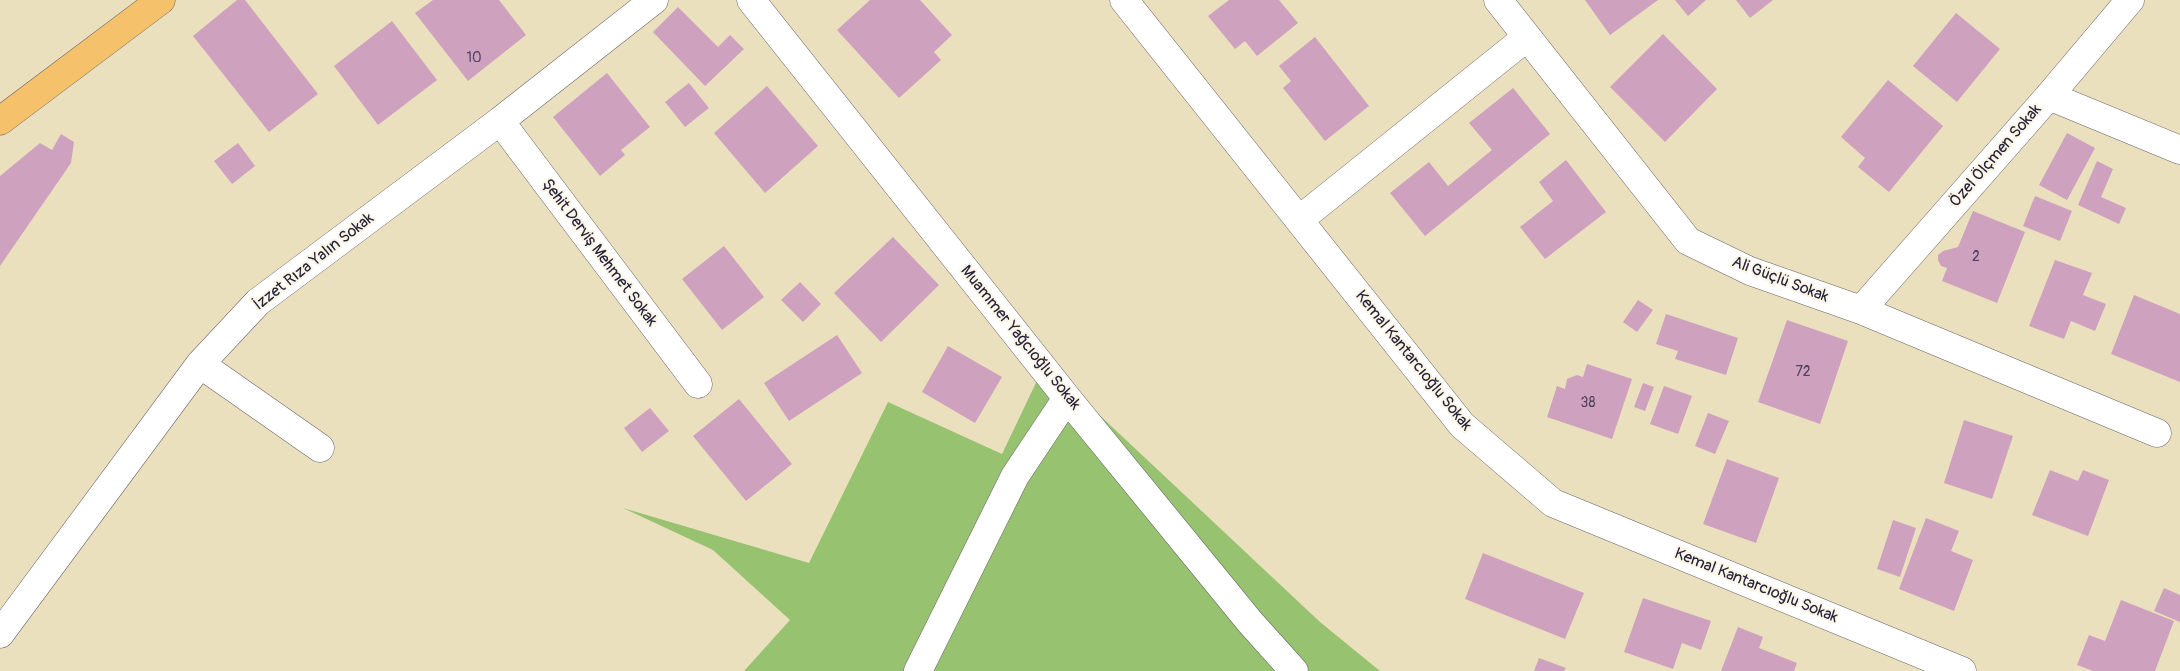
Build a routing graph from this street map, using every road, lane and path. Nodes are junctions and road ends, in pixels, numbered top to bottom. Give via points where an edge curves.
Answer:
1 (161, 0) edge
2 (654, 0) edge
3 (751, 0) edge
4 (1124, 0) edge
5 (1498, 0) edge
6 (2130, 0) edge
7 (1527, 37) junction
8 (2049, 96) junction
9 (0, 121) edge
10 (500, 121) junction
11 (2180, 150) edge
12 (1299, 220) junction
13 (1861, 310) junction
14 (200, 364) junction
15 (698, 384) dead end
16 (1067, 398) junction
17 (2157, 433) dead end
18 (320, 448) dead end
19 (0, 634) edge
20 (918, 671) edge
21 (1294, 671) edge
22 (1962, 671) edge

1 - 9 main road
2 - 10 street, İzzet Rıza Yalın Sokak
3 - 16 street, Muammer Yağcıoğlu Sokak
4 - 12 street, Kemal Kantarcıoğlu Sokak
5 - 7 street, Ali Güçlü Sokak
6 - 8 street, Özel Ölçmen Sokak
7 - 12 street
7 - 13 street, Ali Güçlü Sokak via 1688,241 1750,272
8 - 11 street
8 - 13 street, Özel Ölçmen Sokak
10 - 14 street, İzzet Rıza Yalın Sokak via 258,302
10 - 15 street, Şehit Derviş Mehmet Sokak
12 - 22 street, Kemal Kantarcıoğlu Sokak via 1462,425 1553,503
13 - 17 street, Ali Güçlü Sokak
14 - 18 street
14 - 19 street, İzzet Rıza Yalın Sokak
16 - 20 street via 1015,476
16 - 21 street, Muammer Yağcıoğlu Sokak via 1250,622

